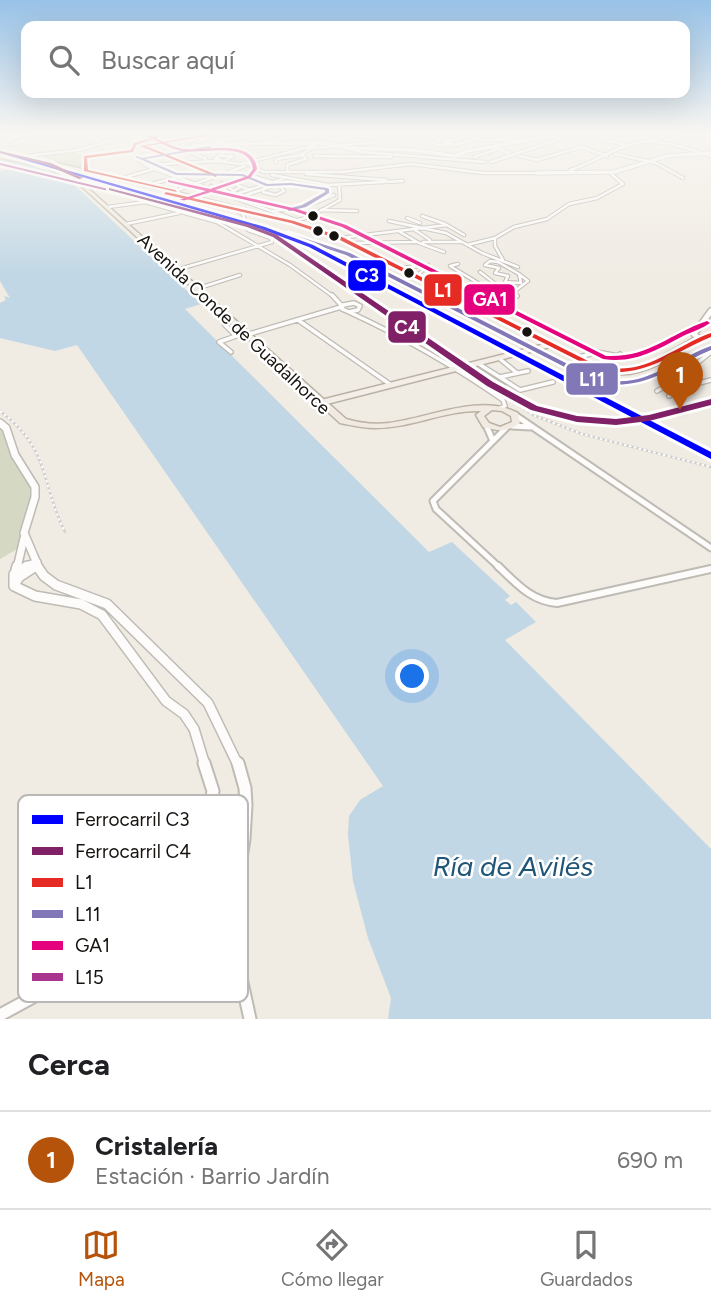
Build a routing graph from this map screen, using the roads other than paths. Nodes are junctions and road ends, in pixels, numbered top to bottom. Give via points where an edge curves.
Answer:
1 (76, 181) edge
2 (122, 181) edge
3 (166, 181) edge
4 (188, 181) edge
5 (204, 181) edge
6 (246, 181) edge
7 (268, 181) edge
8 (282, 181) edge
9 (300, 181) edge
10 (339, 181) edge
11 (386, 181) edge
12 (403, 181) dead end
13 (619, 181) edge
14 (231, 182) dead end
15 (394, 182) junction
16 (276, 183) junction
17 (195, 184) junction
18 (220, 184) joint
19 (339, 185) junction
20 (145, 186) junction
21 (211, 186) dead end
22 (261, 186) junction
23 (240, 187) junction
24 (224, 190) junction
25 (255, 191) junction
26 (172, 193) junction
27 (219, 193) junction
28 (233, 195) junction
29 (334, 195) dead end
30 (218, 204) junction
31 (108, 207) junction
32 (272, 211) junction
33 (318, 211) junction
34 (357, 211) dead end
35 (182, 212) junction
36 (253, 212) junction
37 (243, 214) junction
38 (268, 216) junction
39 (407, 218) dead end
40 (247, 221) junction
41 (294, 221) junction
42 (389, 221) dead end
43 (126, 224) junction
44 (447, 225) junction
45 (423, 226) junction
46 (438, 226) junction
47 (415, 230) dead end
48 (400, 232) junction
49 (464, 235) dead end
50 (340, 238) junction
51 (495, 238) junction
52 (432, 241) junction
53 (417, 242) junction
54 (461, 242) junction
55 (353, 243) junction
56 (467, 245) junction
57 (260, 247) junction
58 (444, 252) dead end
59 (503, 260) junction
60 (458, 264) dead end
61 (517, 267) dead end
62 (401, 268) junction
63 (176, 270) junction
64 (480, 272) dead end
65 (240, 275) dead end
66 (519, 275) junction
67 (417, 276) junction
68 (508, 276) junction
69 (462, 283) dead end
70 (196, 289) junction
71 (442, 289) junction
72 (503, 290) junction
73 (492, 291) junction
74 (484, 294) junction
75 (511, 294) junction
76 (332, 296) junction
77 (517, 296) dead end
78 (351, 303) junction
79 (492, 306) dead end
80 (215, 307) junction
81 (342, 307) junction
82 (360, 308) junction
83 (328, 311) junction
84 (347, 312) junction
85 (711, 312) edge
86 (370, 319) junction
87 (298, 320) junction
88 (246, 335) junction
89 (711, 335) edge
90 (698, 338) junction
91 (529, 344) junction
92 (550, 345) junction
93 (231, 352) dead end
94 (711, 352) edge
95 (620, 354) dead end
96 (513, 356) dead end
97 (576, 358) junction
98 (500, 359) junction
99 (475, 363) junction
100 (458, 369) junction
101 (528, 371) dead end
102 (517, 373) junction
103 (500, 377) junction
104 (676, 380) junction
105 (711, 380) edge
106 (553, 382) dead end
107 (391, 385) junction
108 (688, 386) junction
109 (503, 387) dead end
110 (657, 391) dead end
111 (669, 396) dead end
112 (320, 403) junction
113 (500, 408) junction
114 (484, 413) junction
115 (0, 423) edge
116 (512, 423) junction
117 (486, 425) junction
118 (533, 428) junction
119 (493, 441) junction
120 (24, 537) junction
121 (711, 548) edge
122 (38, 563) junction
123 (711, 569) edge
124 (14, 574) junction
125 (53, 584) junction
126 (14, 586) junction
127 (40, 596) junction
128 (213, 795) edge
129 (245, 795) edge
130 (24, 1002) edge
131 (0, 1015) edge

1 - 31 highway, Avenida Conde de Guadalhorce
2 - 20 main road
3 - 20 street
4 - 17 street
5 - 17 street
6 - 22 street
7 - 16 street
8 - 16 street
9 - 19 street
10 - 19 street
11 - 15 street
12 - 15 street
13 - 51 street via 623,184 597,198 569,204 547,219 514,227
14 - 23 street
15 - 19 street
16 - 22 street
16 - 25 street
16 - 25 street via 284,191 276,195
17 - 26 street
17 - 27 street
18 - 24 street
18 - 28 street
19 - 33 street via 340,200
20 - 26 main road
21 - 27 street
22 - 25 street
23 - 25 street
23 - 28 street
24 - 27 street
24 - 28 street
25 - 28 street
26 - 30 main road
27 - 28 street
28 - 32 street
29 - 32 street via 302,208
30 - 36 main road
30 - 37 street
31 - 35 street via 142,201
31 - 43 highway, Avenida Conde de Guadalhorce
32 - 41 street
33 - 34 street
33 - 41 street
35 - 43 street
35 - 57 street via 217,222
36 - 37 street
36 - 38 main road
37 - 40 street
38 - 40 street via 251,214
38 - 41 main road
39 - 45 street
40 - 57 street via 247,228 273,240
41 - 50 main road
42 - 45 street
43 - 63 highway, Avenida Conde de Guadalhorce
44 - 46 street
44 - 46 street via 418,217
44 - 49 street
45 - 46 street
45 - 48 street
45 - 54 street
47 - 52 street
48 - 50 street
48 - 53 street
50 - 55 main road
51 - 56 street
51 - 59 street
52 - 53 street
52 - 54 street
53 - 55 street
53 - 58 street
54 - 56 street
55 - 62 main road
56 - 59 street
57 - 63 street
57 - 76 street
59 - 61 street
60 - 73 street via 450,266
62 - 67 main road
62 - 67 street via 428,265
63 - 70 highway, Avenida Conde de Guadalhorce
64 - 72 street
65 - 70 street
66 - 68 street
66 - 68 street via 522,281 517,284 505,282
66 - 68 street via 502,268 495,273
66 - 75 street via 528,281
67 - 71 main road
69 - 74 street
70 - 80 highway, Avenida Conde de Guadalhorce
71 - 74 street via 455,286 472,295
71 - 91 main road via 524,332
72 - 73 street
72 - 75 street
73 - 74 street
74 - 79 street
75 - 77 street
76 - 78 street
76 - 81 street
78 - 81 street
78 - 82 street
80 - 88 highway, Avenida Conde de Guadalhorce
80 - 93 street via 236,336 219,342
81 - 83 street
81 - 84 street
82 - 84 street
82 - 86 street
83 - 84 street
83 - 87 street
84 - 86 street
85 - 90 street via 694,334
86 - 100 street
87 - 88 street
87 - 107 street
88 - 112 highway, Avenida Conde de Guadalhorce
89 - 90 main road
90 - 97 main road via 648,369 633,373 601,370
91 - 92 main road
91 - 92 main road
91 - 99 main road
92 - 97 main road
94 - 104 street
95 - 97 street via 597,352
96 - 98 street
98 - 99 street
98 - 102 street
99 - 100 main road
99 - 103 street
99 - 109 street
100 - 107 main road
100 - 113 street via 503,400 505,406
101 - 102 street
102 - 103 street
103 - 106 street via 520,390
104 - 108 street
104 - 110 street
105 - 108 street
107 - 112 main road
108 - 111 street
112 - 114 highway, Avenida Conde de Guadalhorce via 343,422 370,428 468,409
113 - 114 highway
113 - 116 highway
114 - 117 highway
115 - 120 street via 8,429 13,452 35,487
116 - 117 highway
116 - 118 street
116 - 118 street
116 - 119 street
117 - 119 street
118 - 121 street
119 - 123 street via 433,501 436,509 542,602 557,603
120 - 122 street
120 - 124 street
122 - 124 street
122 - 125 street
122 - 126 street
124 - 126 street
125 - 127 street
125 - 129 street via 98,597 208,703 237,761
126 - 127 street
127 - 128 street via 94,609 166,701 184,714 194,729
130 - 131 street

